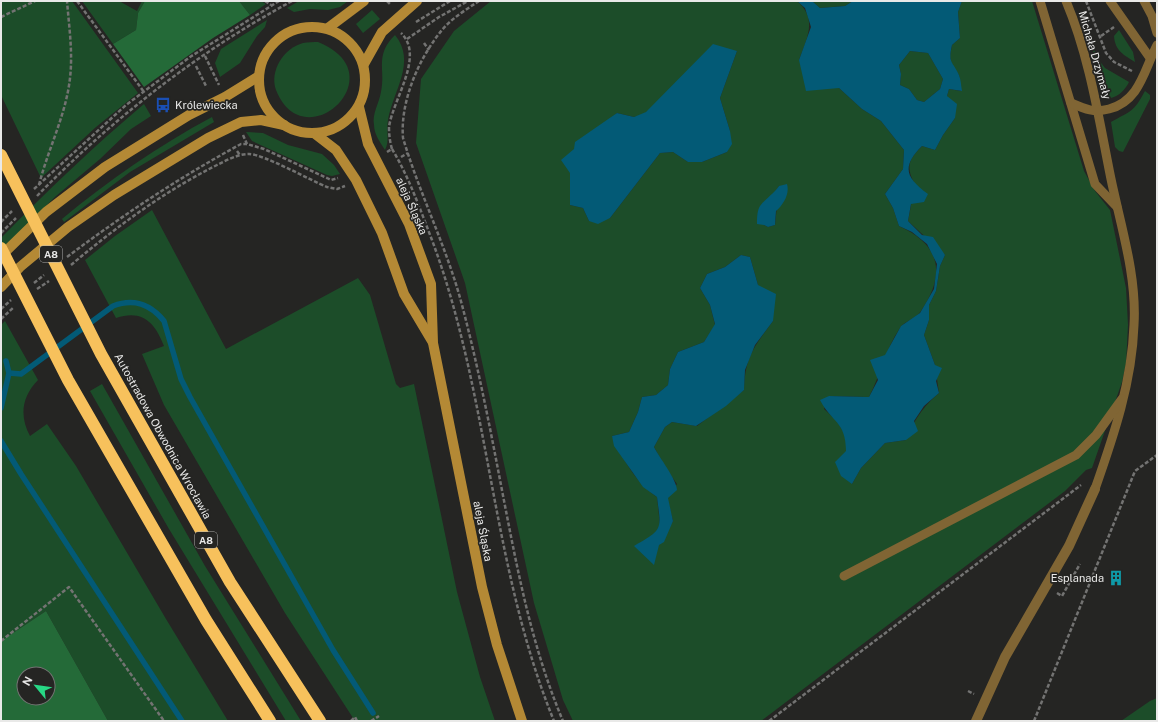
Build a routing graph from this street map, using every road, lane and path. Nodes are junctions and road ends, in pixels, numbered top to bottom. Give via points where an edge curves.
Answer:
1 (35, 1) edge
2 (67, 1) edge
3 (76, 1) edge
4 (265, 1) edge
5 (279, 1) edge
6 (292, 1) edge
7 (364, 1) edge
8 (417, 1) edge
9 (450, 1) edge
10 (468, 1) edge
11 (479, 1) edge
12 (1040, 1) edge
13 (1066, 1) edge
14 (1086, 1) edge
15 (1110, 1) edge
16 (1144, 1) edge
17 (271, 5) junction
18 (1, 17) edge
19 (411, 25) dead end
20 (1116, 26) dead end
21 (328, 28) junction
22 (1157, 33) edge
23 (1101, 36) junction
24 (407, 39) dead end
25 (424, 43) dead end
26 (1157, 46) edge
27 (429, 50) junction
28 (1150, 58) junction
29 (364, 64) junction
30 (196, 66) dead end
31 (1134, 73) dead end
32 (258, 76) junction
33 (206, 86) dead end
34 (144, 92) junction
35 (1071, 103) junction
36 (359, 106) junction
37 (1098, 112) junction
38 (284, 125) junction
39 (314, 133) junction
40 (247, 144) dead end
41 (392, 149) dead end
42 (237, 151) dead end
43 (408, 153) junction
44 (1, 154) edge
45 (240, 155) junction
46 (401, 157) dead end
47 (38, 185) junction
48 (347, 185) dead end
49 (33, 190) dead end
50 (34, 200) dead end
51 (17, 205) dead end
52 (1117, 207) junction
53 (18, 216) dead end
54 (1, 222) edge
55 (1, 234) edge
56 (1, 248) edge
57 (1, 256) edge
58 (66, 258) dead end
59 (70, 265) dead end
60 (48, 272) dead end
61 (52, 278) dead end
62 (30, 285) dead end
63 (1, 287) edge
64 (35, 291) dead end
65 (13, 299) dead end
66 (18, 304) dead end
67 (1, 309) edge
68 (1, 319) edge
69 (433, 342) junction
70 (1126, 393) junction
71 (1157, 455) edge
72 (1103, 468) junction
73 (1095, 489) joint
74 (1080, 564) dead end
75 (844, 576) dead end
76 (1062, 596) dead end
77 (1, 641) edge
78 (968, 691) dead end
79 (974, 694) dead end
80 (379, 716) dead end
81 (164, 721) edge
82 (270, 721) edge
83 (320, 721) edge
84 (351, 721) edge
85 (357, 721) edge
86 (371, 721) edge
87 (522, 721) edge
88 (554, 721) edge
89 (563, 721) edge
90 (769, 721) edge
91 (976, 721) edge
92 (1034, 721) edge

1 - 18 path
2 - 47 path via 70,78 64,107
3 - 34 path
4 - 17 path
5 - 17 path
6 - 50 path via 220,44 171,79 96,140
7 - 21 street
8 - 29 street via 382,32
9 - 19 path
10 - 24 path
11 - 27 path via 442,30
12 - 35 lane
13 - 37 lane, Michała Drzymały via 1087,64
14 - 23 path
15 - 28 lane
16 - 22 lane
17 - 34 path
20 - 23 path
21 - 29 street via 344,36 356,49
21 - 32 street via 300,27 287,32 267,50
23 - 31 path via 1106,53 1114,62
25 - 27 path
26 - 28 lane
27 - 43 path via 419,65 405,110 403,130
28 - 37 lane via 1129,100 1123,105
29 - 36 street via 366,79
30 - 33 path
32 - 38 street via 261,95 269,112
32 - 57 street via 105,167 46,212
34 - 47 path
35 - 37 lane, Michała Drzymały via 1088,111
35 - 52 lane via 1095,184
36 - 39 street via 347,120 332,130
36 - 69 street, aleja Śląska via 368,144 409,224 431,284
37 - 52 lane
38 - 39 street via 298,132
38 - 63 street via 261,120 241,122 208,138 114,195 68,227 20,267
39 - 69 street, aleja Śląska via 336,150 356,180 382,233 404,294
40 - 58 path via 241,144 168,186
41 - 88 path via 422,214 443,270 465,352 514,596 543,694
42 - 45 path
43 - 46 path
43 - 89 path via 462,304 489,424 524,603 540,659
44 - 83 highway, Autostradowa Obwodnica Wrocławia / A8 via 102,354 230,582
45 - 48 path via 249,154 262,158 327,187 337,189
45 - 59 path via 208,170 162,198
47 - 49 path
51 - 54 path
52 - 70 lane via 1131,267 1134,323
53 - 55 path
56 - 82 highway via 68,380 206,620
60 - 62 path
61 - 64 path
65 - 67 path
66 - 68 path
69 - 87 street, aleja Śląska via 482,587 497,645
70 - 72 lane
70 - 75 lane via 1096,435 1076,455
71 - 92 path via 1135,470
72 - 73 lane
72 - 90 path
73 - 91 street via 1069,546 1005,657
74 - 76 path
77 - 81 path via 69,586
78 - 79 path
80 - 86 path
84 - 85 path via 355,717

